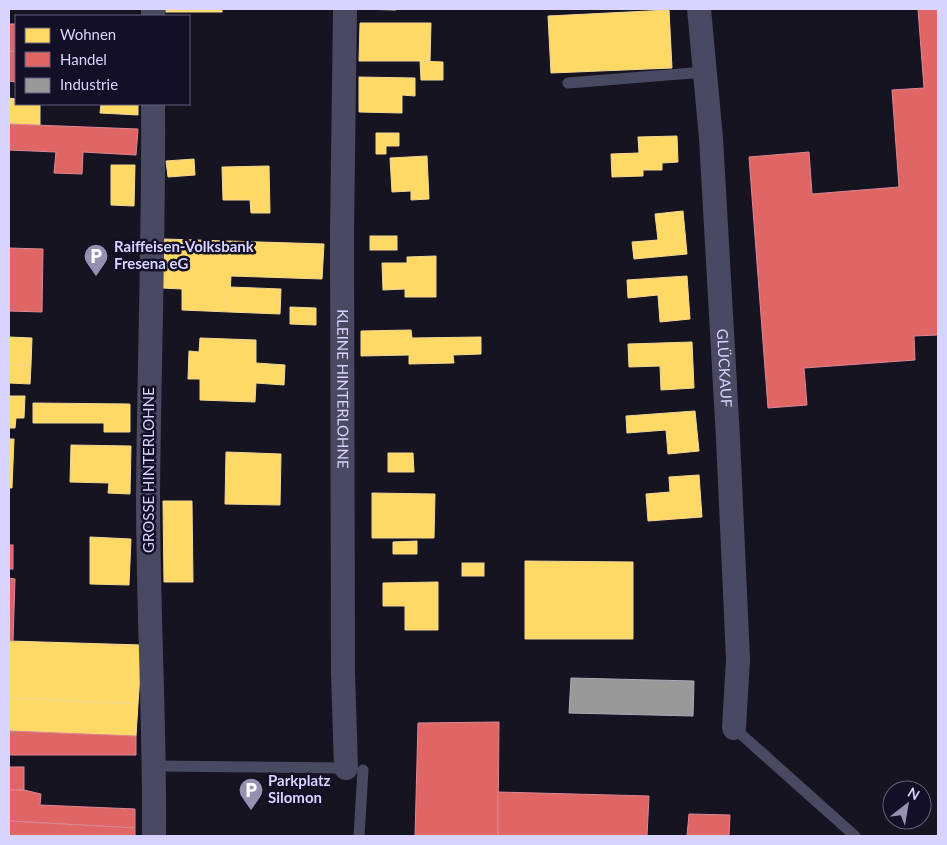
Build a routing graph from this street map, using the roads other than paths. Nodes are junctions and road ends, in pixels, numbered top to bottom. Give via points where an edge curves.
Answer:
1 (345, 9) edge
2 (700, 9) edge
3 (705, 72) junction
4 (568, 83) dead end
5 (153, 105) edge
6 (734, 728) joint
7 (154, 766) junction
8 (354, 769) junction
9 (154, 836) edge
10 (359, 836) edge
11 (855, 836) edge

1 - 8 street, KLEINE HINTERLOHNE via 343,672
2 - 3 street, GLÜCKAUF
3 - 4 lane
3 - 6 street, GLÜCKAUF via 738,659
5 - 7 street, GROSSE HINTERLOHNE via 148,499
6 - 11 lane
7 - 8 lane
7 - 9 street, GROSSE HINTERLOHNE
8 - 10 lane

